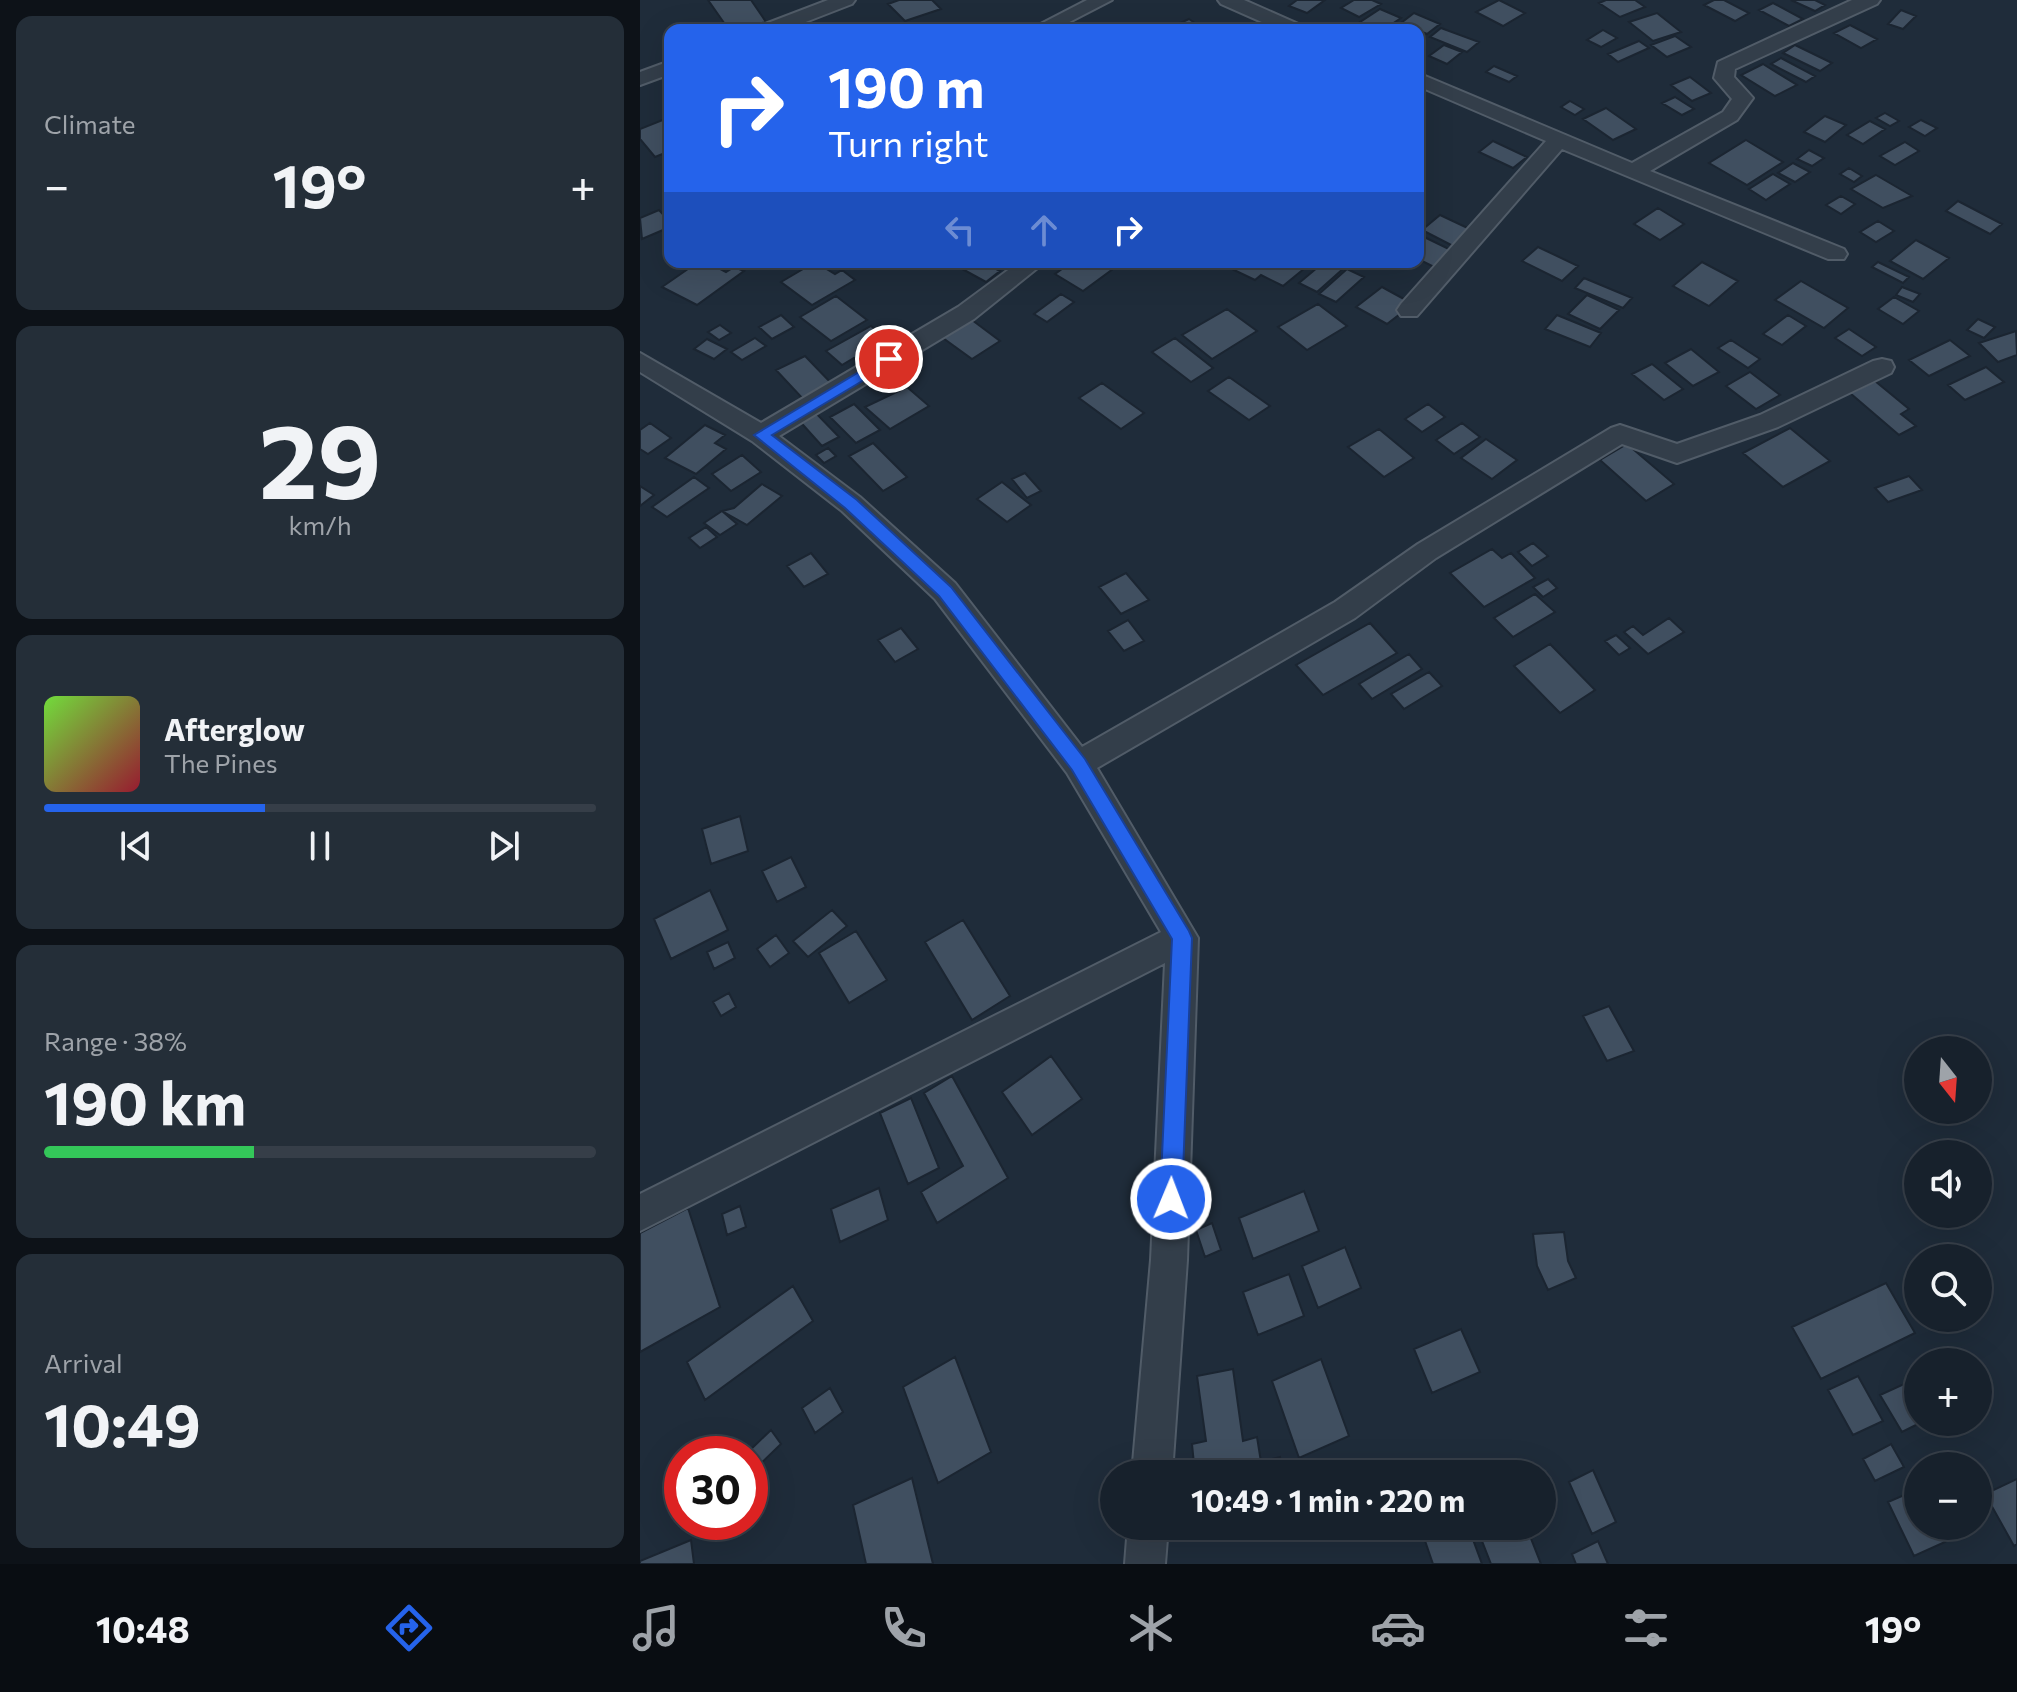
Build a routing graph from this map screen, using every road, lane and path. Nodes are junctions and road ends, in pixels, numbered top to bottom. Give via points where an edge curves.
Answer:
1 (845, 0) edge
2 (1102, 0) edge
3 (1228, 0) edge
4 (1870, 0) edge
5 (783, 24) edge
6 (1052, 24) edge
7 (1282, 24) edge
8 (664, 69) edge
9 (640, 79) edge
10 (1424, 81) edge
11 (1560, 138) junction
12 (1634, 171) junction
13 (1836, 254) dead end
14 (1026, 268) edge
15 (1409, 310) dead end
16 (1882, 367) dead end
17 (646, 373) edge
18 (761, 435) junction
19 (1078, 764) junction
20 (1182, 938) junction
21 (640, 1213) edge
22 (1153, 1460) edge
23 (1147, 1540) edge
24 (1145, 1564) edge

1 - 5 street
2 - 6 street
3 - 7 street
4 - 12 street via 1725,66 1724,78 1743,98 1730,116
8 - 9 street
10 - 11 street
11 - 12 street
11 - 15 street
12 - 13 street
14 - 18 street via 966,313
16 - 19 street via 1769,421 1677,454 1620,434 1427,551 1345,610
17 - 18 street
18 - 19 street via 851,504 945,591
19 - 20 street
20 - 21 street
20 - 22 street via 1169,1260
23 - 24 street

